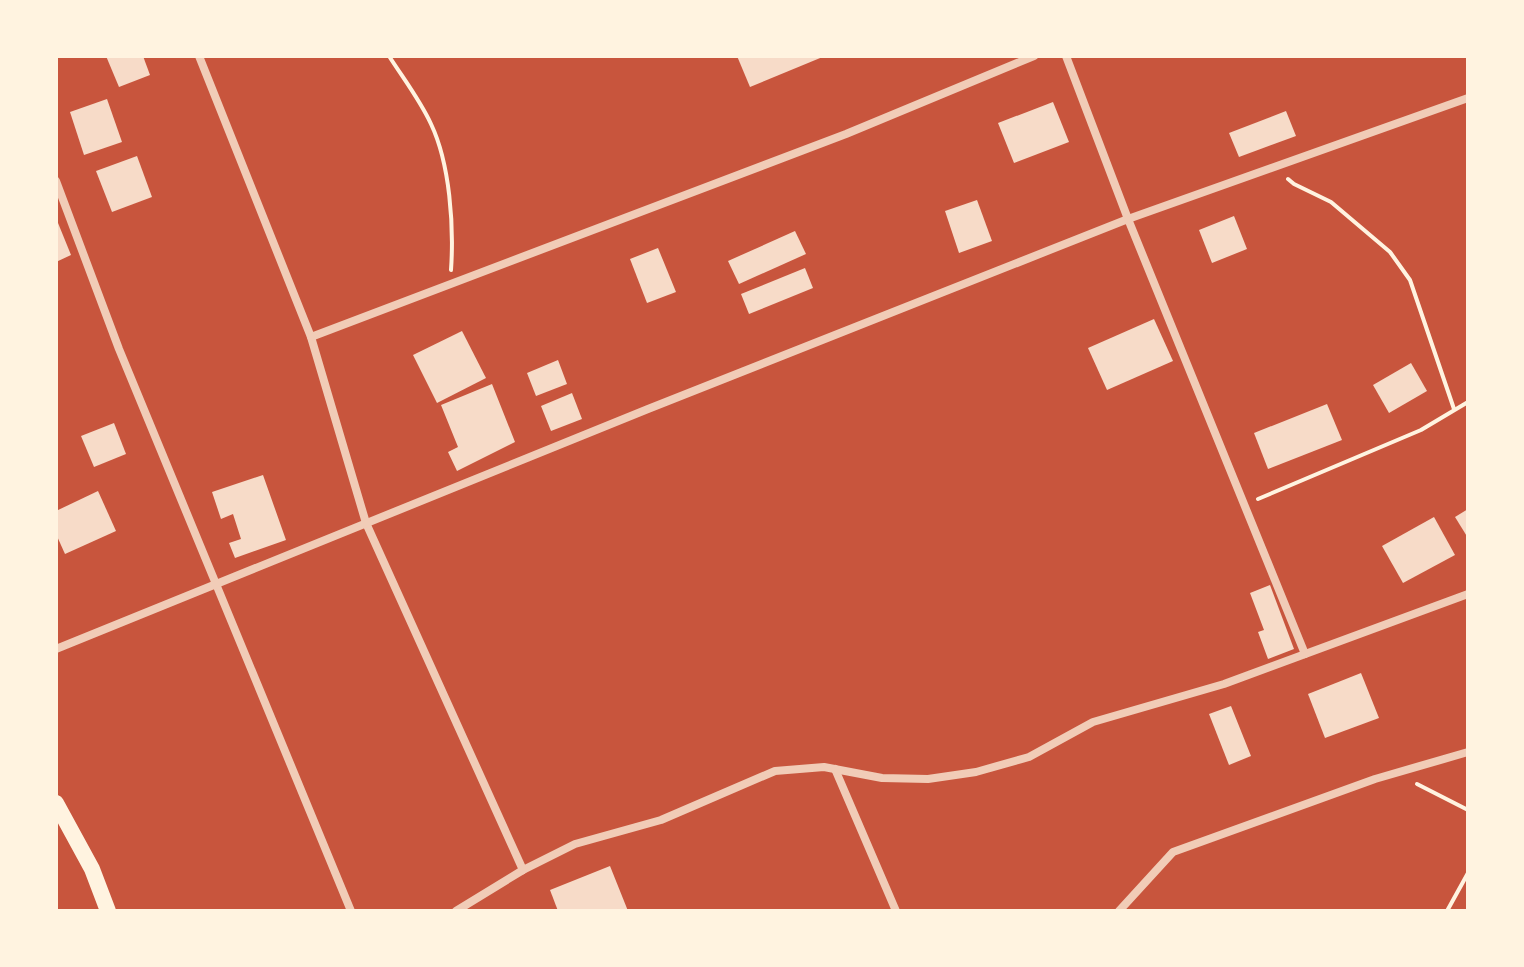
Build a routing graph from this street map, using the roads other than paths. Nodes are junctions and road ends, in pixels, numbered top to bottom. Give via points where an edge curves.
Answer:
1 (199, 56) edge
2 (1034, 56) edge
3 (1066, 56) edge
4 (1468, 98) edge
5 (56, 181) edge
6 (1128, 219) junction
7 (311, 337) junction
8 (366, 523) junction
9 (217, 584) junction
10 (1468, 594) edge
11 (56, 649) edge
12 (1305, 654) junction
13 (1468, 752) edge
14 (835, 769) junction
15 (56, 803) edge
16 (61, 822) edge
17 (523, 870) junction
18 (108, 911) edge
19 (351, 911) edge
20 (456, 911) edge
21 (896, 911) edge
22 (1119, 911) edge

1 - 7 street
2 - 7 street via 846,134
3 - 6 street
4 - 6 street
5 - 9 street
6 - 8 street
6 - 12 street
7 - 8 street
8 - 9 street
8 - 17 street
9 - 11 street
9 - 19 street
10 - 12 street
12 - 14 street via 1093,722 1029,757 976,772 928,779
13 - 22 street via 1173,852
14 - 17 street via 775,771 661,820 575,844
14 - 21 street
15 - 16 main road
16 - 18 main road via 92,869
17 - 20 street

